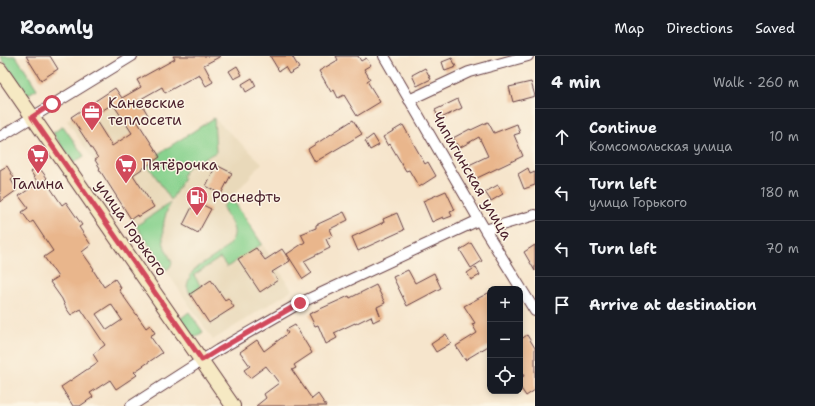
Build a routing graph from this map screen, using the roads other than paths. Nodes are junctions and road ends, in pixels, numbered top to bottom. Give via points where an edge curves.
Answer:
1 (132, 56) edge
2 (384, 56) edge
3 (528, 56) edge
4 (0, 70) edge
5 (409, 100) junction
6 (32, 117) junction
7 (0, 137) edge
8 (535, 215) edge
9 (479, 220) junction
10 (485, 230) junction
11 (535, 311) edge
12 (202, 360) junction
13 (131, 406) edge
14 (233, 406) edge

1 - 6 street
2 - 5 street, Чипигинская улица
3 - 5 street via 469,72
4 - 6 main road, улица Горького
5 - 9 street, Чипигинская улица
6 - 7 street
6 - 12 main road, улица Горького
8 - 10 street
9 - 10 street, Чипигинская улица
9 - 12 street via 300,303
10 - 11 street, Чипигинская улица
12 - 13 street
12 - 14 main road, улица Горького

